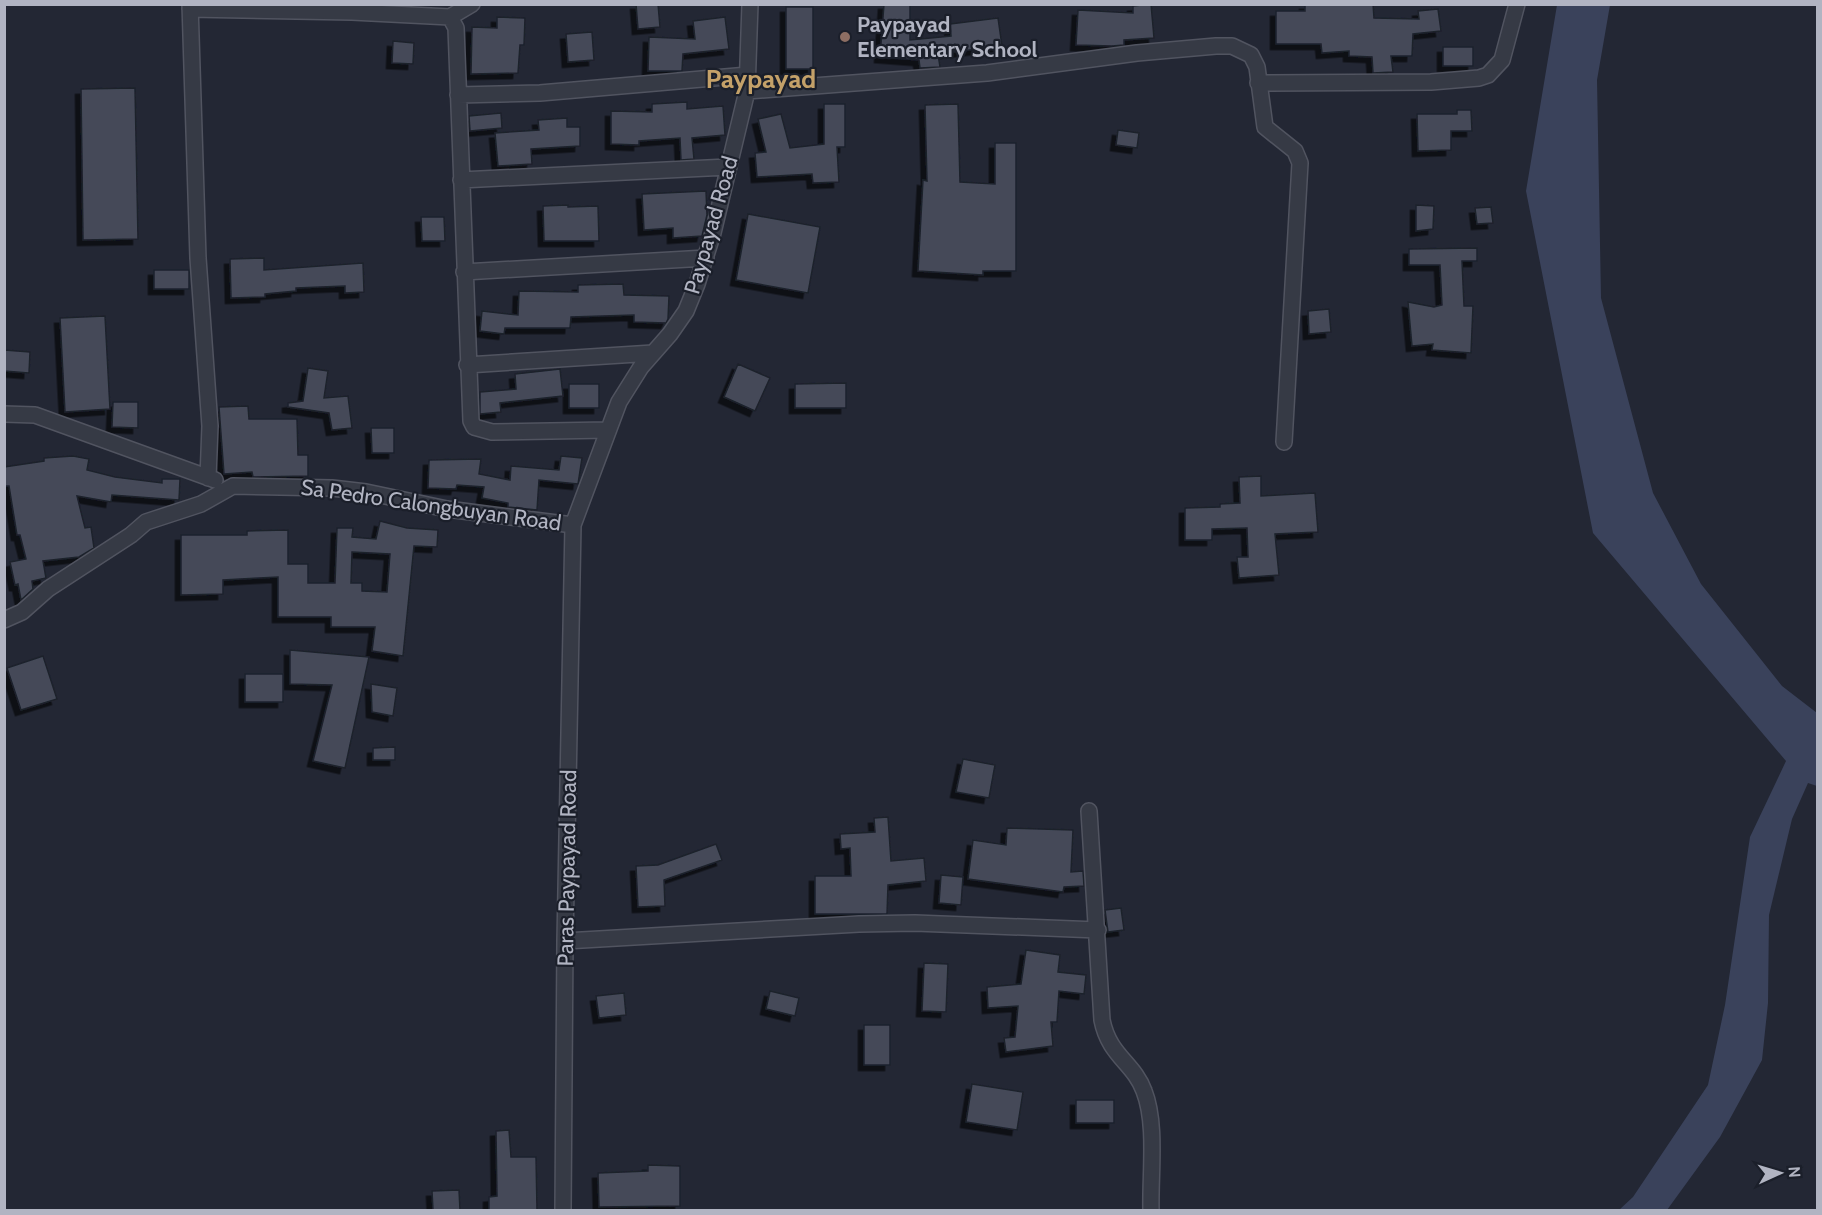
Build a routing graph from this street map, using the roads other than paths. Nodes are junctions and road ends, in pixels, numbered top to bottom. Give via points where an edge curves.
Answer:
1 (472, 4) edge
2 (750, 4) edge
3 (1517, 4) edge
4 (190, 7) edge
5 (450, 17) junction
6 (748, 75) junction
7 (1258, 83) junction
8 (747, 91) junction
9 (458, 95) junction
10 (728, 167) junction
11 (461, 180) junction
12 (706, 258) junction
13 (464, 272) junction
14 (653, 353) junction
15 (467, 365) junction
16 (4, 414) edge
17 (608, 430) junction
18 (1284, 442) dead end
19 (208, 478) junction
20 (233, 486) junction
21 (573, 525) junction
22 (4, 620) edge
23 (1089, 811) dead end
24 (1098, 930) junction
25 (565, 941) junction
26 (563, 1210) edge
27 (1151, 1210) edge

1 - 5 street
2 - 6 street, Paypayad Road
3 - 7 street via 1502,60 1488,75 1479,78
4 - 5 street
4 - 19 street via 198,258 210,426
5 - 9 street via 456,28
6 - 8 street, Paypayad Road
6 - 9 street via 540,93
7 - 8 street via 1251,55 1233,46 1216,46 987,73
7 - 18 street via 1265,127 1295,151 1300,164
8 - 10 street, Paypayad Road
9 - 11 street
10 - 11 street
10 - 12 street, Paypayad Road
11 - 13 street
12 - 13 street
12 - 14 street, Paypayad Road via 686,311
13 - 15 street
14 - 15 street
14 - 17 street, Paypayad Road via 628,387
15 - 17 street via 469,415 474,427
16 - 19 street via 35,415
17 - 21 street, Paypayad Road
19 - 20 street
20 - 21 street, Sa Pedro Calongbuyan Road via 332,488 447,509
20 - 22 street via 201,504 146,522 48,589 22,612
21 - 25 street, Paras Paypayad Road
23 - 24 street
24 - 25 street via 881,924
24 - 27 street via 1099,989 1105,1033 1143,1089 1148,1107
25 - 26 street, Paras Paypayad Road

